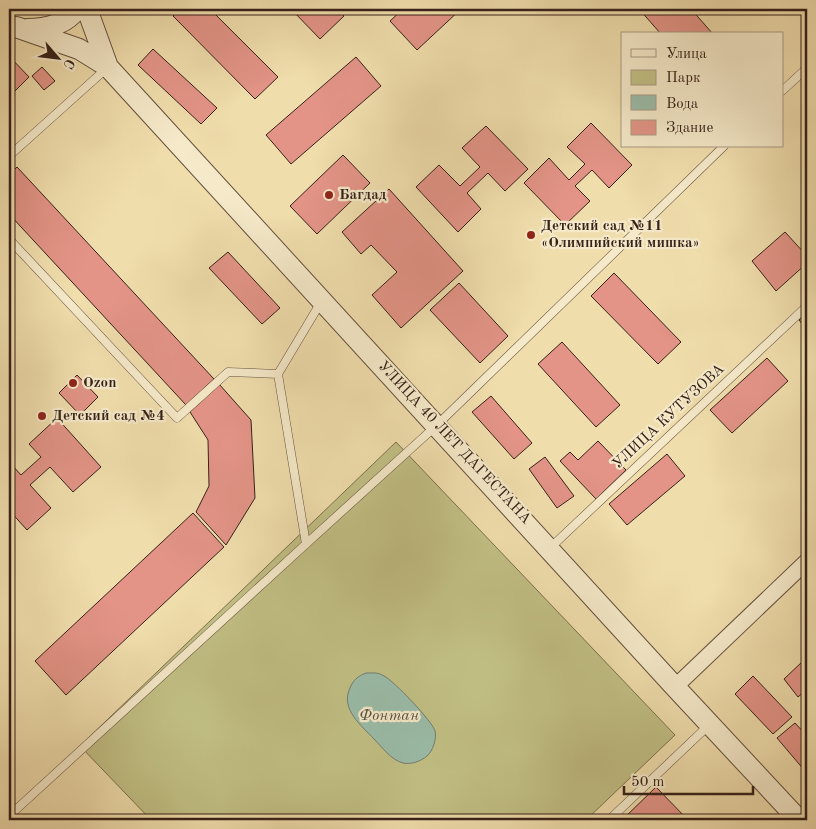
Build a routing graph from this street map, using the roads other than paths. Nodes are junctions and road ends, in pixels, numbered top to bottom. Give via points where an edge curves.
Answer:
1 (77, 9) edge
2 (87, 9) edge
3 (11, 26) edge
4 (108, 67) junction
5 (807, 68) edge
6 (784, 89) edge
7 (722, 148) edge
8 (9, 156) edge
9 (9, 239) edge
10 (322, 300) junction
11 (807, 306) edge
12 (278, 374) junction
13 (437, 425) junction
14 (306, 544) junction
15 (550, 548) junction
16 (807, 560) edge
17 (675, 687) junction
18 (711, 724) junction
19 (9, 816) edge
20 (609, 820) edge
21 (799, 820) edge

1 - 3 street via 68,19 56,24 32,29
2 - 4 street
3 - 4 street via 78,49
4 - 8 lane
4 - 10 street, УЛИЦА 40 ЛЕТ ДАГЕСТАНА
5 - 6 lane
7 - 13 lane
9 - 12 lane via 177,418 228,372
10 - 12 lane
10 - 13 street, УЛИЦА 40 ЛЕТ ДАГЕСТАНА
11 - 15 lane, УЛИЦА КУТУЗОВА
12 - 14 lane
13 - 14 lane
13 - 15 street, УЛИЦА 40 ЛЕТ ДАГЕСТАНА
14 - 19 lane
15 - 17 street, УЛИЦА 40 ЛЕТ ДАГЕСТАНА
16 - 17 street
17 - 18 street, УЛИЦА 40 ЛЕТ ДАГЕСТАНА
18 - 20 lane
18 - 21 street, УЛИЦА 40 ЛЕТ ДАГЕСТАНА

